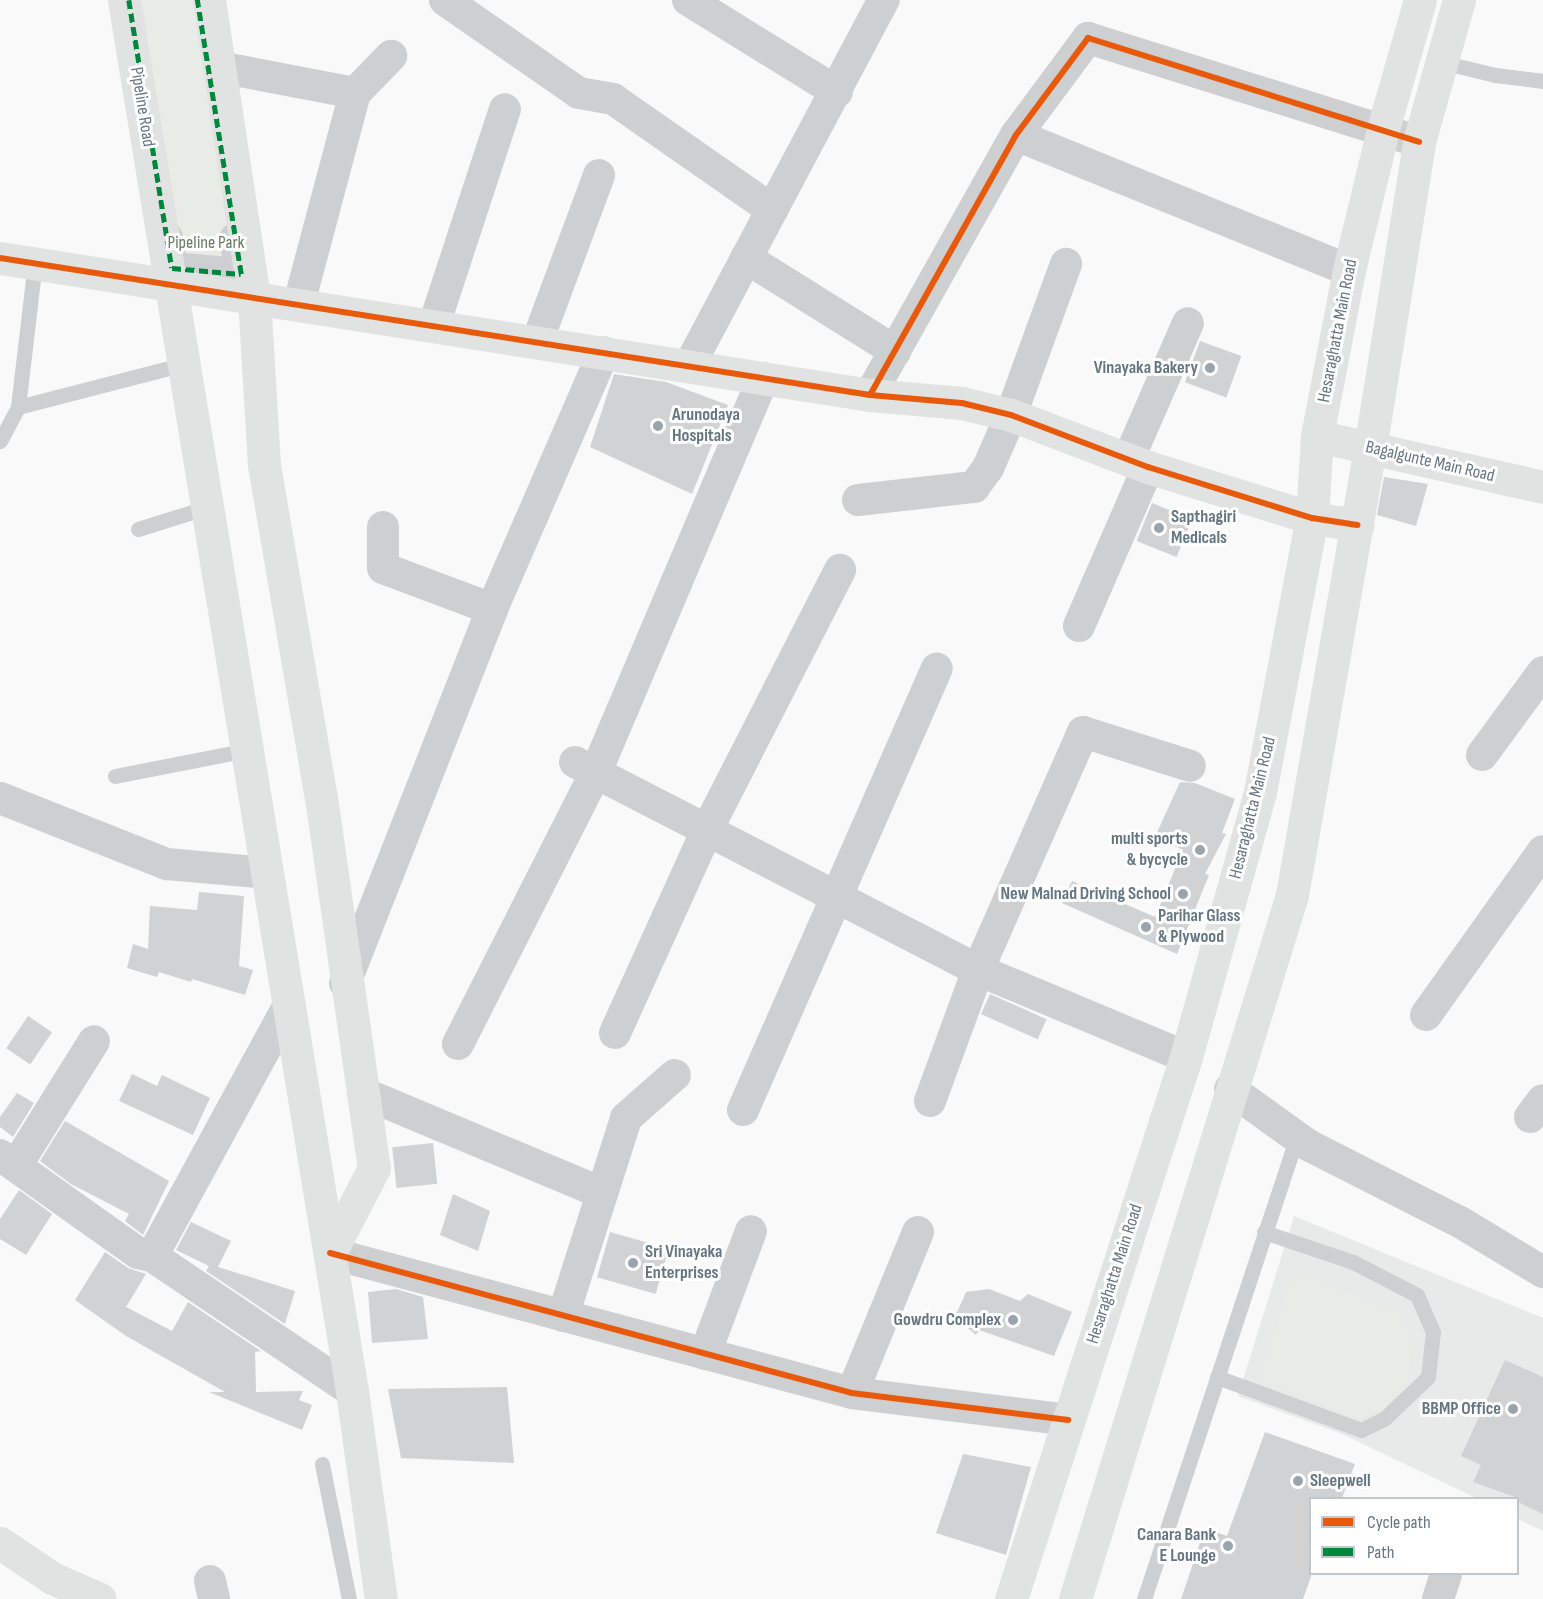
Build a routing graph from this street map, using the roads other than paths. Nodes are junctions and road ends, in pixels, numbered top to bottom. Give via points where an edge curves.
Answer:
1 (124, 0) edge
2 (129, 0) edge
3 (197, 0) edge
4 (209, 0) edge
5 (446, 0) edge
6 (688, 0) edge
7 (884, 0) edge
8 (1420, 0) edge
9 (1459, 0) edge
10 (391, 56) dead end
11 (1441, 62) junction
12 (219, 67) junction
13 (1543, 81) edge
14 (837, 92) junction
15 (355, 93) junction
16 (505, 109) dead end
17 (1383, 129) junction
18 (1016, 135) junction
19 (1419, 142) junction
20 (599, 175) dead end
21 (772, 210) junction
22 (0, 258) edge
23 (746, 258) junction
24 (35, 263) junction
25 (1066, 264) dead end
26 (1349, 270) junction
27 (170, 284) junction
28 (254, 297) junction
29 (299, 303) junction
30 (1188, 323) dead end
31 (434, 325) junction
32 (537, 342) junction
33 (895, 351) junction
34 (604, 352) junction
35 (184, 364) junction
36 (689, 366) junction
37 (763, 378) junction
38 (870, 395) junction
39 (18, 407) junction
40 (1011, 415) junction
41 (1317, 436) junction
42 (0, 441) edge
43 (1370, 449) junction
44 (1138, 463) junction
45 (1543, 487) edge
46 (858, 500) dead end
47 (207, 507) junction
48 (1312, 518) junction
49 (1357, 525) junction
50 (383, 527) dead end
51 (138, 529) dead end
52 (840, 570) dead end
53 (492, 609) junction
54 (1079, 626) dead end
55 (937, 669) dead end
56 (1543, 672) edge
57 (247, 750) junction
58 (1482, 755) dead end
59 (1190, 766) dead end
60 (586, 767) junction
61 (115, 776) dead end
62 (0, 798) edge
63 (708, 828) junction
64 (1543, 850) edge
65 (267, 873) junction
66 (839, 897) junction
67 (978, 970) junction
68 (345, 983) junction
69 (289, 1005) junction
70 (1426, 1015) dead end
71 (615, 1032) dead end
72 (94, 1041) dead end
73 (458, 1044) dead end
74 (1186, 1058) junction
75 (675, 1075) dead end
76 (1230, 1089) junction
77 (363, 1093) junction
78 (930, 1101) dead end
79 (743, 1110) dead end
80 (1297, 1137) junction
81 (8, 1161) edge
82 (602, 1193) junction
83 (752, 1231) dead end
84 (918, 1232) dead end
85 (1264, 1232) junction
86 (330, 1253) junction
87 (152, 1256) junction
88 (1543, 1272) edge
89 (563, 1316) junction
90 (705, 1354) junction
91 (1217, 1377) junction
92 (352, 1391) junction
93 (852, 1393) junction
94 (1068, 1420) junction
95 (322, 1464) dead end
96 (0, 1543) edge
97 (1446, 1575) edge
98 (100, 1599) edge
99 (349, 1599) edge
100 (381, 1599) edge
101 (1011, 1599) edge
102 (1075, 1599) edge
103 (1144, 1599) edge
104 (1438, 1599) edge

1 - 27 main road, Pipeline Road
2 - 3 street via 172,268 241,274
4 - 12 main road
5 - 21 street via 579,93 613,99
6 - 14 street
7 - 14 street
8 - 17 main road, Hesaraghatta Main Road
9 - 11 main road
10 - 15 street
11 - 13 lane via 1494,75
11 - 19 main road
12 - 15 street
12 - 28 main road
14 - 21 street
15 - 29 street
16 - 31 street
17 - 18 street via 1088,38
17 - 19 street
17 - 26 main road, Hesaraghatta Main Road
18 - 26 street
18 - 33 street
19 - 43 main road
20 - 32 street
21 - 23 street
22 - 24 main road
23 - 33 street
23 - 36 street
24 - 27 main road
24 - 39 lane
25 - 40 street
26 - 41 main road, Hesaraghatta Main Road
27 - 28 main road
27 - 35 main road, Pipeline Road
28 - 29 main road
28 - 68 main road via 264,465 321,797
29 - 31 main road
30 - 44 street
31 - 32 main road
32 - 34 main road
33 - 38 street
34 - 36 main road
34 - 53 street
35 - 39 lane
35 - 47 main road, Pipeline Road
36 - 37 main road
37 - 38 main road
37 - 60 street
38 - 40 main road via 962,403
39 - 42 lane
40 - 44 main road
40 - 46 street via 988,468 974,487
41 - 43 main road, Bagalgunte Main Road
41 - 48 main road, Hesaraghatta Main Road
43 - 45 main road, Bagalgunte Main Road
43 - 49 main road
44 - 48 main road
44 - 54 street
47 - 51 lane
47 - 57 main road, Pipeline Road
48 - 49 main road
48 - 74 main road, Hesaraghatta Main Road via 1260,792
49 - 76 main road via 1292,895
50 - 53 street via 383,568
52 - 63 street
53 - 68 street
55 - 66 street
56 - 58 street
57 - 61 lane
57 - 65 main road, Pipeline Road
59 - 67 street via 1083,732
60 - 63 street
60 - 73 street
62 - 65 street via 167,864
63 - 66 street
63 - 71 street
64 - 70 street
65 - 69 main road, Pipeline Road
66 - 67 street
66 - 79 street
67 - 74 street
67 - 78 street
68 - 77 main road
69 - 86 main road, Pipeline Road
69 - 87 street
72 - 81 street
74 - 94 main road, Hesaraghatta Main Road
75 - 82 street via 626,1118
76 - 80 street
76 - 102 main road
77 - 82 street
77 - 86 main road via 374,1168
80 - 85 lane
80 - 88 street via 1460,1222
81 - 87 street via 138,1253
82 - 89 street
83 - 90 street
84 - 93 street
85 - 91 lane
85 - 91 lane via 1353,1262 1417,1295 1433,1332 1428,1377 1384,1419 1361,1430
86 - 89 street
86 - 92 main road, Pipeline Road
87 - 92 street
89 - 90 street
90 - 93 street
91 - 103 lane
92 - 100 main road, Pipeline Road
93 - 94 street
94 - 101 main road, Hesaraghatta Main Road
95 - 99 lane
96 - 98 main road via 52,1578
97 - 104 street

